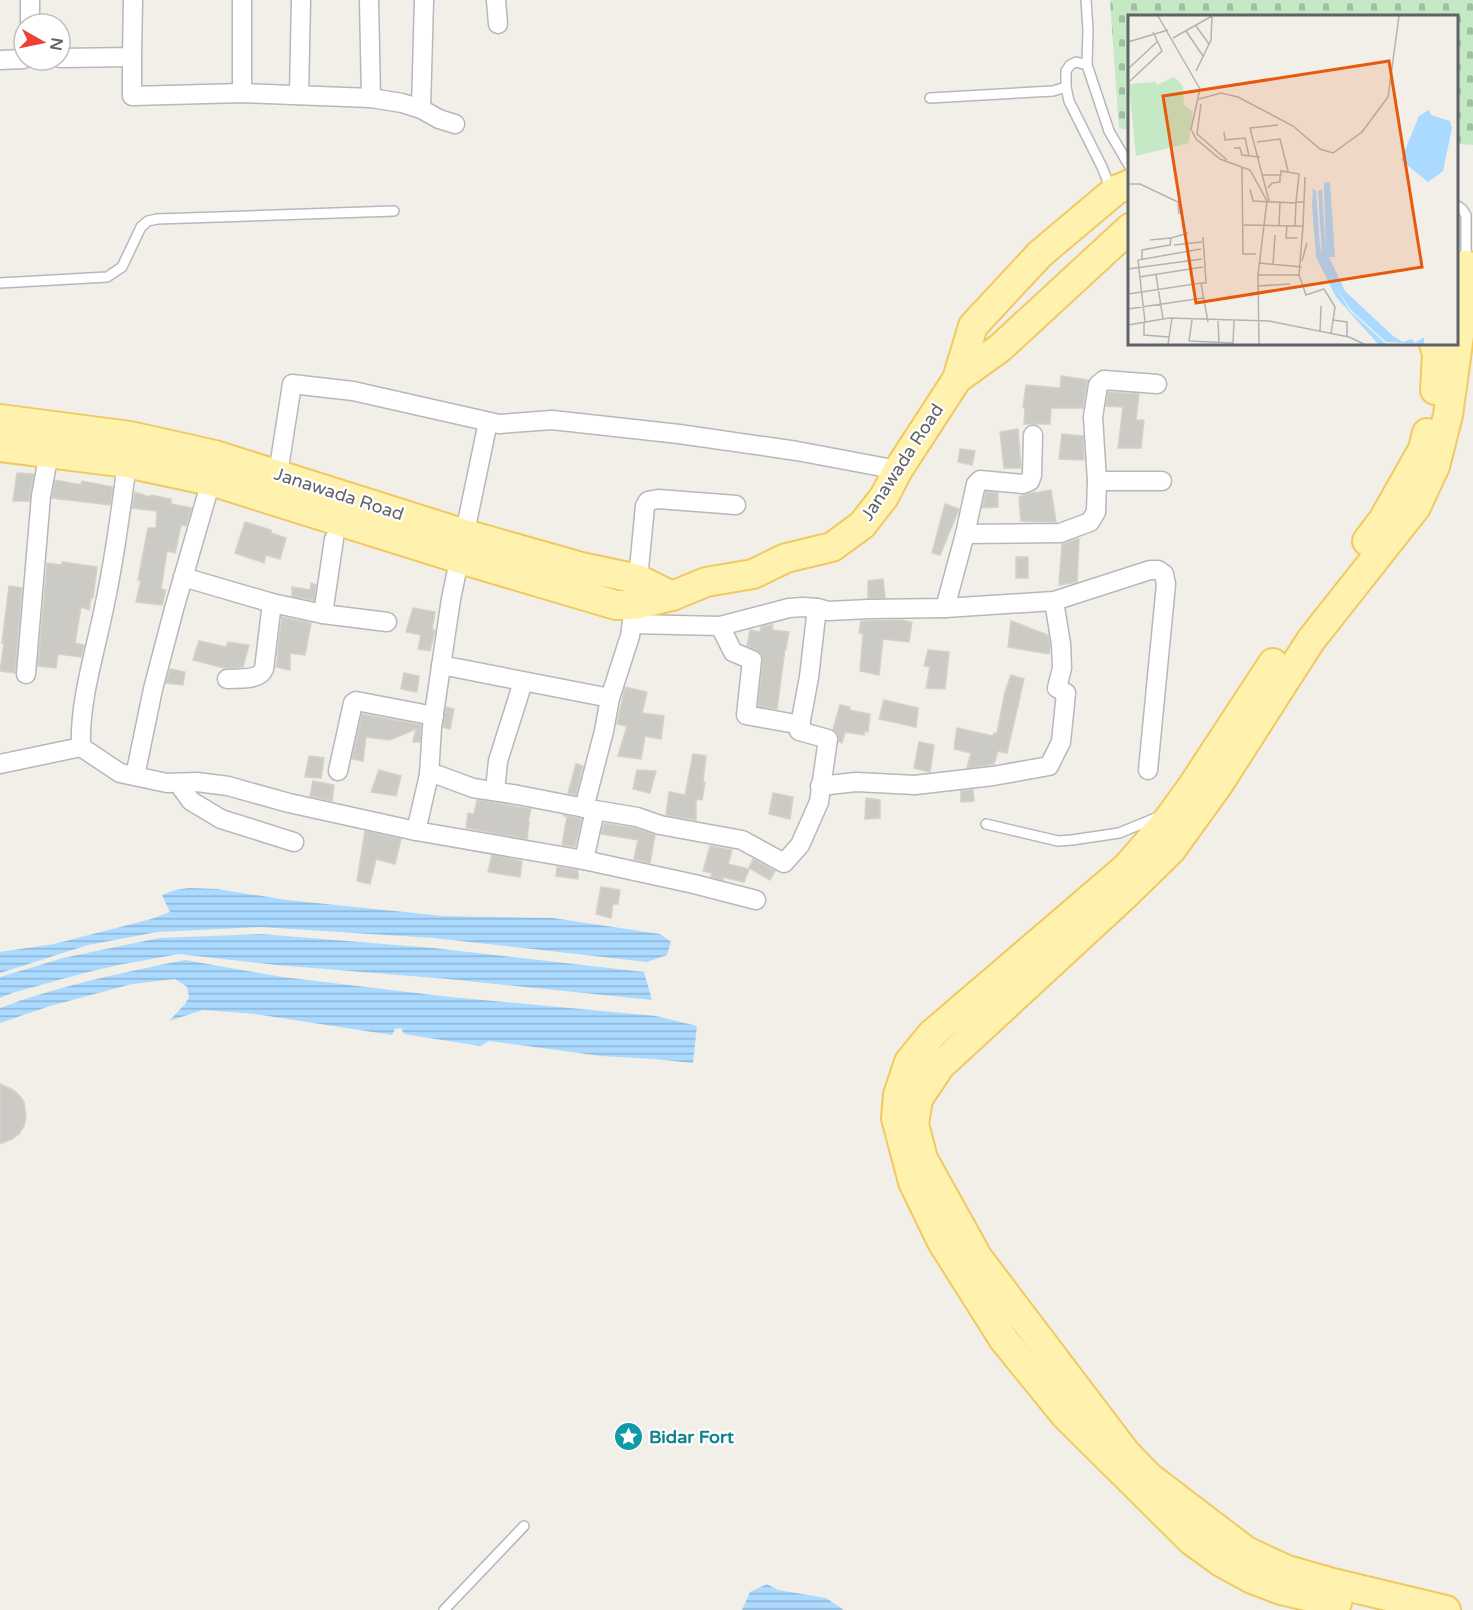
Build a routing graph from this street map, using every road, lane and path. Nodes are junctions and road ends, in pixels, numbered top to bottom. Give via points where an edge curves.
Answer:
1 (133, 0) edge
2 (242, 0) edge
3 (301, 0) edge
4 (369, 0) edge
5 (424, 0) edge
6 (496, 0) edge
7 (1086, 0) edge
8 (498, 24) dead end
9 (132, 57) junction
10 (72, 58) edge
11 (1087, 65) junction
12 (1066, 87) junction
13 (242, 93) junction
14 (299, 95) junction
15 (370, 98) junction
16 (930, 98) dead end
17 (421, 109) junction
18 (455, 124) dead end
19 (1125, 180) edge
20 (1458, 207) edge
21 (394, 211) dead end
22 (1128, 230) edge
23 (1465, 274) edge
24 (0, 283) edge
25 (1458, 332) edge
26 (1434, 345) edge
27 (1456, 345) edge
28 (957, 379) junction
29 (1157, 384) dead end
30 (0, 419) edge
31 (488, 422) junction
32 (1033, 435) dead end
33 (0, 447) edge
34 (49, 453) junction
35 (127, 463) junction
36 (898, 470) junction
37 (278, 474) junction
38 (211, 481) junction
39 (1097, 481) junction
40 (1162, 481) dead end
41 (736, 505) dead end
42 (965, 534) junction
43 (334, 539) dead end
44 (463, 547) junction
45 (183, 577) junction
46 (1054, 601) junction
47 (272, 603) junction
48 (635, 603) junction
49 (817, 608) junction
50 (945, 609) junction
51 (323, 614) junction
52 (387, 622) dead end
53 (720, 626) junction
54 (441, 665) junction
55 (26, 674) dead end
56 (227, 680) dead end
57 (523, 682) junction
58 (610, 698) junction
59 (434, 716) junction
60 (801, 724) junction
61 (81, 747) junction
62 (0, 764) edge
63 (1148, 770) dead end
64 (338, 771) dead end
65 (429, 775) junction
66 (135, 776) junction
67 (178, 783) junction
68 (820, 786) junction
69 (495, 791) junction
70 (589, 809) junction
71 (1174, 810) junction
72 (986, 824) dead end
73 (416, 831) junction
74 (294, 842) dead end
75 (584, 860) junction
76 (756, 900) dead end
77 (952, 1237) junction
78 (524, 1526) dead end
79 (444, 1610) edge
80 (1365, 1610) edge
81 (1446, 1610) edge

1 - 9 street
2 - 13 street
3 - 14 street
4 - 15 street
5 - 17 street
6 - 8 street
7 - 11 lane
9 - 10 street
9 - 13 street via 132,96
11 - 12 lane via 1070,65
11 - 19 lane
12 - 16 lane
12 - 19 lane via 1108,182
13 - 14 street
14 - 15 street
15 - 17 street
17 - 18 street
19 - 28 main road, Janawada Road via 1040,254 973,327
20 - 23 lane via 1466,215
21 - 24 lane via 157,219 141,227 122,267 107,278
22 - 28 main road, Janawada Road via 1000,348
23 - 25 main road
26 - 71 main road via 1434,406 1423,449 1383,520 1288,640
27 - 77 main road via 1448,415 1435,466 1416,507 1311,640 1218,785 1171,850 940,1066 918,1099 914,1124
28 - 36 main road, Janawada Road
29 - 39 street via 1104,380 1098,385 1094,417
30 - 37 main road, Janawada Road via 130,436
31 - 36 street via 552,420 679,434
31 - 37 street via 353,391 292,384
31 - 44 street
32 - 42 street via 1030,481 1023,484 980,480 973,490
33 - 34 main road, Janawada Road
34 - 35 main road, Janawada Road
34 - 55 street via 41,496
35 - 38 main road, Janawada Road
35 - 61 street via 80,730
36 - 48 main road, Janawada Road via 884,497 862,525 832,547 786,558 753,574 706,582 672,596
37 - 44 main road, Janawada Road
38 - 44 main road, Janawada Road
38 - 45 street
39 - 40 street
39 - 42 street via 1096,512 1090,522 1060,533
41 - 48 street via 648,501
42 - 50 street
43 - 51 street
44 - 48 main road, Janawada Road via 581,567
44 - 54 street
45 - 47 street
45 - 66 street
46 - 50 street
46 - 63 street via 1150,570 1164,574
46 - 68 street via 1062,668 1057,688 1066,693 1061,742 1049,766 915,785 856,782
47 - 51 street
47 - 56 street via 262,674
48 - 53 street
48 - 58 street via 630,636
49 - 50 street
49 - 53 street via 789,608
49 - 60 street
51 - 52 street
53 - 60 street via 732,652 752,660 746,715
54 - 57 street
54 - 59 street
57 - 58 street
57 - 69 street via 498,761
58 - 70 street
59 - 64 street via 356,701
59 - 65 street
60 - 68 street via 800,730 828,739
61 - 62 street
61 - 66 street via 120,773
65 - 69 street
65 - 73 street
66 - 67 street
67 - 73 street via 228,786
67 - 74 street via 191,801 222,819
68 - 70 street via 819,802 800,845 784,863 742,840
69 - 70 street
70 - 75 street
71 - 72 lane via 1119,833 1072,840 1058,841
71 - 77 main road via 1126,868 932,1034 909,1062 898,1095 896,1118 913,1182
73 - 75 street
75 - 76 street
77 - 80 main road via 1004,1340 1065,1415 1192,1541 1252,1579
77 - 81 main road via 978,1258 1125,1452 1149,1477 1246,1551 1287,1570
78 - 79 lane

